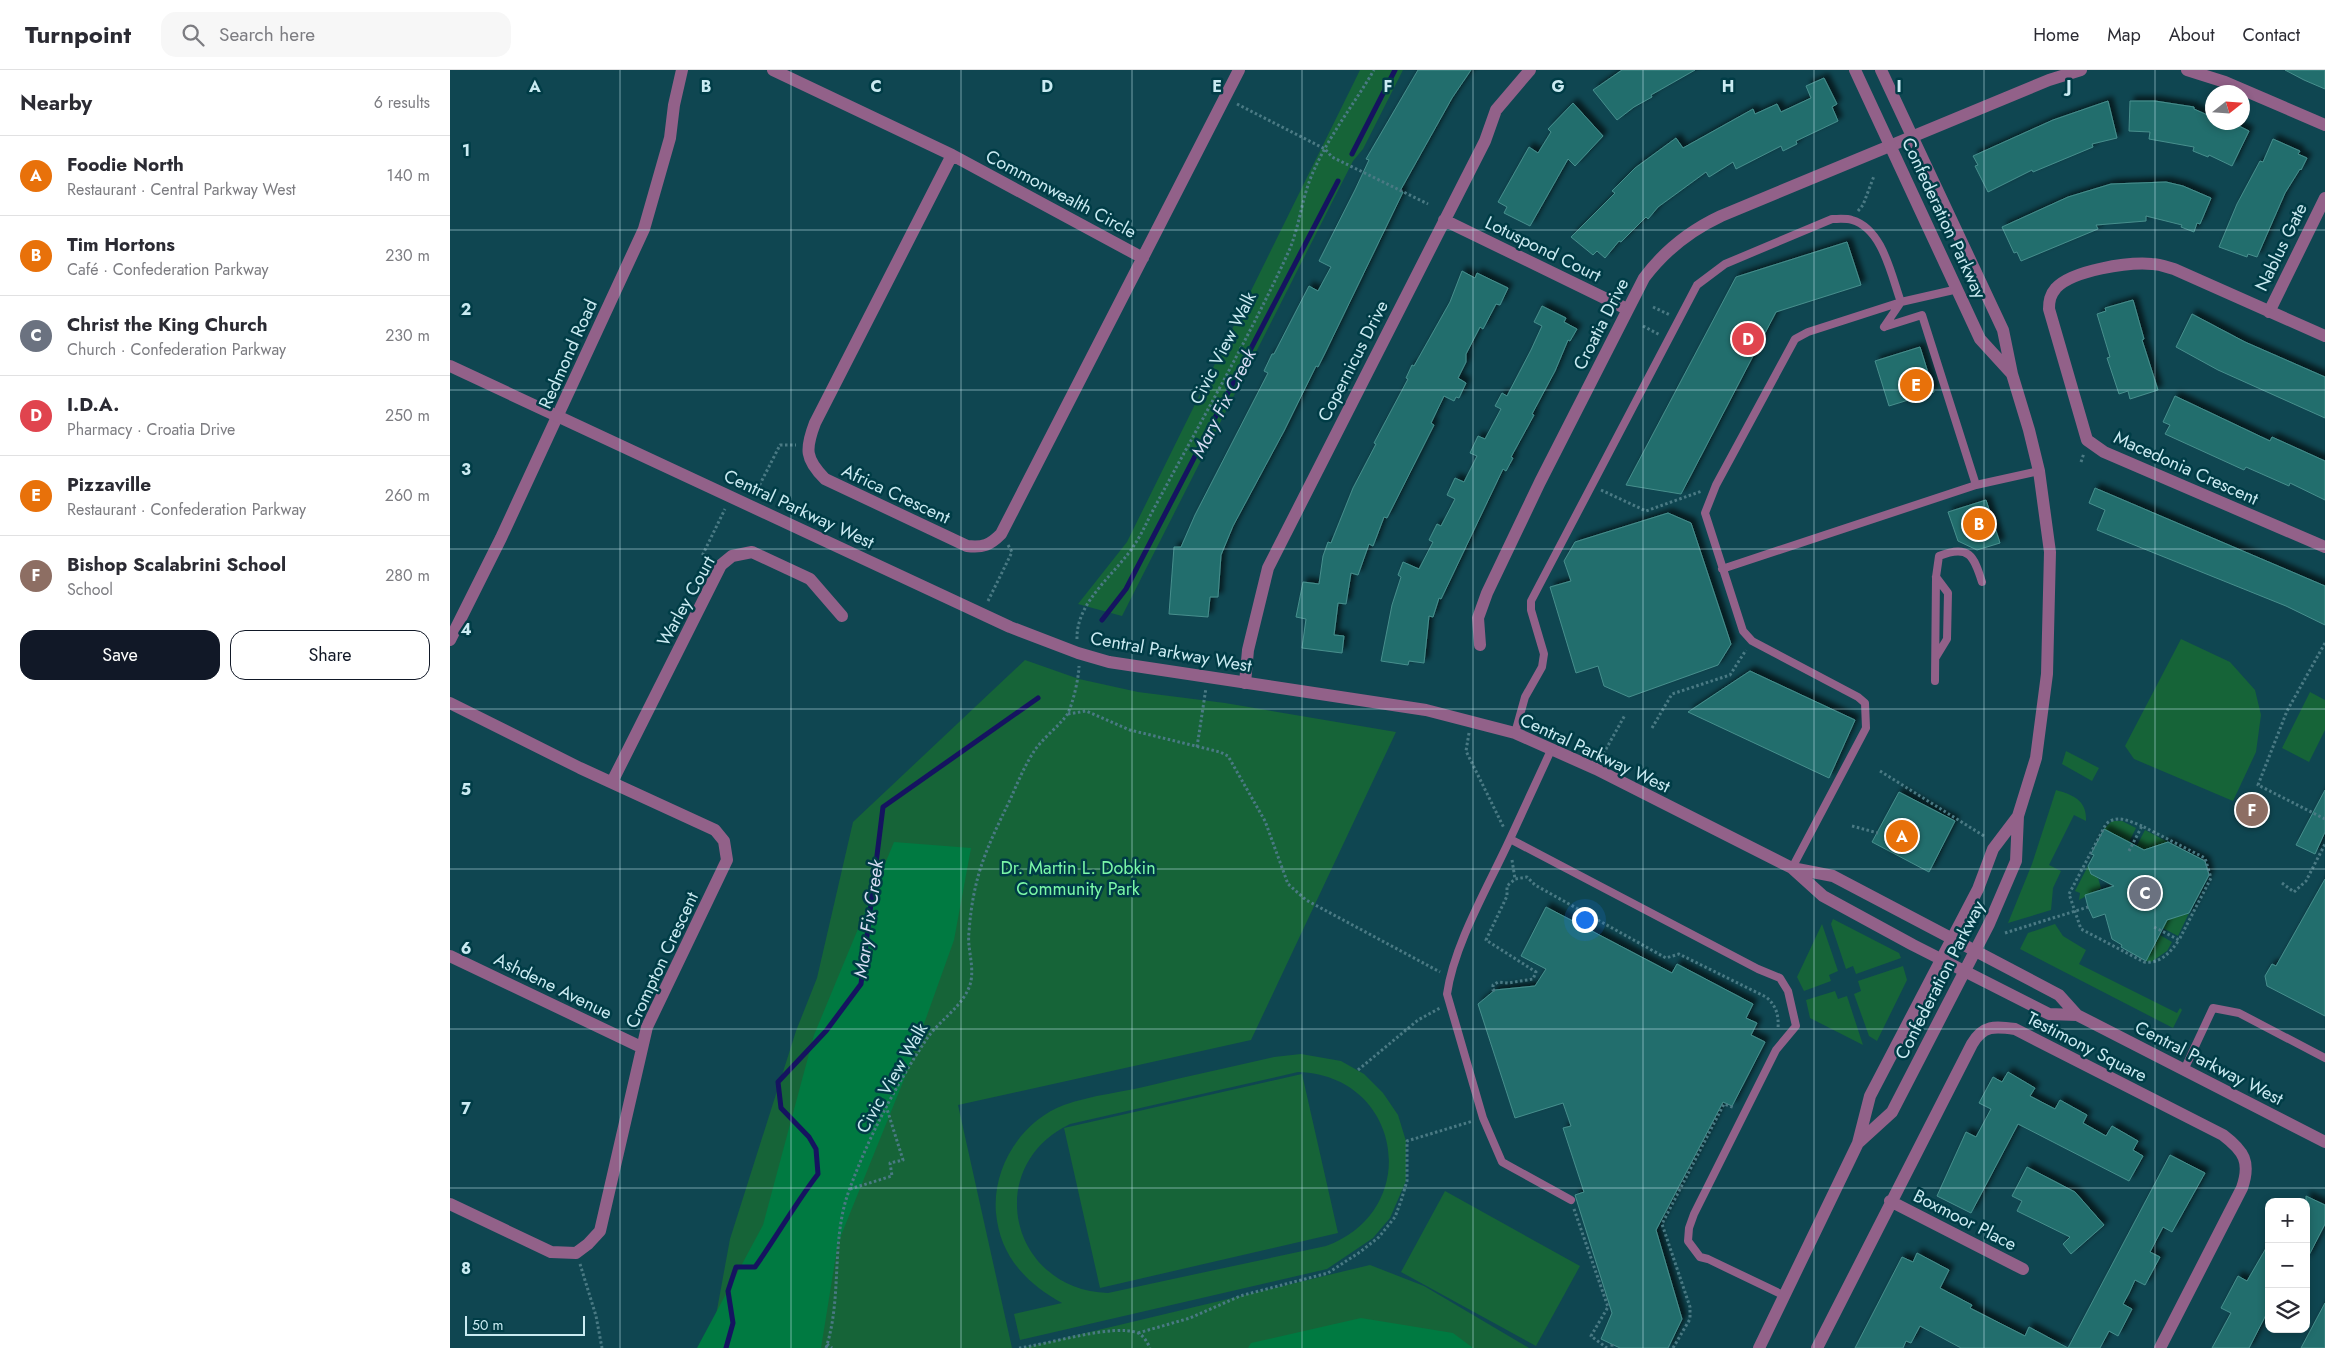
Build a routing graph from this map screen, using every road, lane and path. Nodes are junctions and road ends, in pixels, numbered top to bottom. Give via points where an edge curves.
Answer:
1 (682, 70) edge
2 (773, 70) edge
3 (1238, 70) edge
4 (1374, 70) edge
5 (1530, 70) edge
6 (1855, 70) edge
7 (1882, 70) edge
8 (2081, 70) edge
9 (2187, 70) edge
10 (1225, 99) junction
11 (2325, 125) edge
12 (1914, 138) junction
13 (1892, 147) junction
14 (1325, 149) junction
15 (952, 155) junction
16 (1874, 176) dead end
17 (2325, 198) edge
18 (1428, 204) dead end
19 (1444, 220) junction
20 (1851, 220) junction
21 (1143, 258) junction
22 (1958, 290) junction
23 (1900, 302) junction
24 (1653, 307) dead end
25 (1627, 310) junction
26 (2269, 312) junction
27 (1679, 318) junction
28 (1643, 326) dead end
29 (2325, 336) edge
30 (1668, 339) junction
31 (450, 366) edge
32 (2012, 374) junction
33 (558, 417) junction
34 (807, 445) junction
35 (2039, 471) junction
36 (1591, 485) junction
37 (1716, 485) junction
38 (1976, 485) junction
39 (730, 497) junction
40 (749, 505) junction
41 (1001, 534) junction
42 (2325, 547) edge
43 (721, 565) junction
44 (1722, 569) junction
45 (1936, 577) junction
46 (1982, 582) dead end
47 (982, 613) junction
48 (842, 616) dead end
49 (1077, 630) dead end
50 (450, 640) edge
51 (1752, 641) junction
52 (2325, 643) edge
53 (1480, 645) dead end
54 (1935, 658) junction
55 (1079, 675) dead end
56 (1207, 678) junction
57 (1934, 681) dead end
58 (1245, 683) junction
59 (450, 704) edge
60 (1068, 714) junction
61 (1624, 715) dead end
62 (1471, 720) junction
63 (1652, 728) dead end
64 (1515, 733) junction
65 (1197, 747) junction
66 (1552, 748) junction
67 (1596, 769) junction
68 (1880, 771) dead end
69 (612, 782) junction
70 (2018, 816) junction
71 (2325, 819) edge
72 (1852, 826) dead end
73 (2142, 826) junction
74 (1878, 833) dead end
75 (1984, 836) dead end
76 (1510, 839) junction
77 (2325, 844) edge
78 (2129, 851) dead end
79 (1792, 868) junction
80 (1515, 879) junction
81 (2282, 883) dead end
82 (2088, 907) dead end
83 (2075, 911) junction
84 (2154, 927) dead end
85 (2005, 933) dead end
86 (1952, 938) junction
87 (2179, 940) junction
88 (1975, 951) junction
89 (450, 956) edge
90 (1941, 959) junction
91 (1965, 971) junction
92 (1449, 978) junction
93 (1495, 990) dead end
94 (1449, 1003) junction
95 (2076, 1016) junction
96 (1776, 1033) dead end
97 (641, 1047) junction
98 (2325, 1058) edge
99 (1358, 1070) dead end
100 (2184, 1070) junction
101 (1739, 1101) dead end
102 (887, 1108) junction
103 (1483, 1118) junction
104 (2325, 1142) edge
105 (1858, 1143) junction
106 (849, 1189) junction
107 (1570, 1200) joint
108 (1890, 1202) junction
109 (450, 1204) edge
110 (576, 1253) junction
111 (2023, 1269) dead end
112 (1783, 1295) junction
113 (1138, 1333) junction
114 (826, 1346) edge
115 (602, 1348) edge
116 (832, 1348) edge
117 (1018, 1348) edge
118 (1150, 1348) edge
119 (1607, 1348) edge
120 (1673, 1348) edge
121 (1759, 1348) edge
122 (1817, 1348) edge
123 (2160, 1348) edge

1 - 33 street, Redmond Road via 670,138 644,229
2 - 15 street, Commonwealth Circle
3 - 10 street, Commonwealth Circle
4 - 14 path, Civic View Walk
5 - 19 street, Copernicus Drive via 1496,110 1485,141
6 - 13 street, Confederation Parkway
7 - 12 street, Confederation Parkway
8 - 12 street, Croatia Drive via 2049,80
9 - 11 street via 2226,82
10 - 14 path
10 - 21 street, Commonwealth Circle
12 - 13 street, Croatia Drive
12 - 32 street, Confederation Parkway via 2003,330
13 - 22 street, Confederation Parkway
13 - 25 street, Croatia Drive via 1721,216 1691,232 1656,263
14 - 18 path via 1332,156
14 - 49 path, Civic View Walk via 1311,178 1289,251 1236,354 1134,545 1092,598
15 - 21 street, Commonwealth Circle
15 - 34 street via 815,423
16 - 20 path via 1863,205
17 - 26 street, Nablus Gate
19 - 25 street, Lotuspond Court
19 - 58 street, Copernicus Drive via 1268,568 1248,650
20 - 23 lane via 1874,235
20 - 27 lane via 1832,219 1725,264 1697,285
21 - 41 street
22 - 23 lane
22 - 32 street, Confederation Parkway via 1980,339
23 - 37 lane via 1795,339
23 - 38 lane via 1884,327 1922,315
24 - 27 path
25 - 53 street, Croatia Drive via 1487,593 1478,618
26 - 29 street, Macedonia Crescent
26 - 42 street, Macedonia Crescent via 2174,269 2153,264 2102,269 2076,277 2057,287 2049,298 2048,309 2087,440 2104,452
27 - 30 lane
28 - 30 path
30 - 36 lane
31 - 33 street, Central Parkway West
32 - 35 street, Confederation Parkway
33 - 39 street, Central Parkway West
33 - 50 street, Redmond Road
34 - 40 path via 780,445
34 - 41 street, Africa Crescent via 812,466 825,480 967,546 990,545
35 - 38 lane
35 - 70 street, Confederation Parkway via 2050,552 2047,674 2036,758
36 - 37 path via 1646,511
36 - 64 lane via 1531,601 1544,654 1542,667 1525,697
37 - 44 lane via 1705,512
38 - 44 lane
39 - 40 street, Central Parkway West
39 - 43 path via 702,556
40 - 47 street, Central Parkway West
41 - 47 path via 1012,552
43 - 48 street, Warley Court via 732,556 752,552 810,579
43 - 69 street, Warley Court
44 - 51 lane via 1743,632
45 - 46 lane via 1940,556 1951,552 1968,554 1976,560
45 - 54 lane
45 - 54 lane via 1948,593 1947,639
47 - 56 street, Central Parkway West via 1078,653 1109,662
51 - 63 path via 1730,675 1672,694
51 - 79 lane via 1865,703 1866,728
52 - 71 path via 2287,711 2258,785
54 - 57 lane
55 - 60 path, Civic View Walk
56 - 58 street, Central Parkway West
56 - 65 path
58 - 62 street, Central Parkway West via 1383,703
59 - 69 street, Crompton Crescent
60 - 65 path via 1086,711 1130,730
60 - 102 path, Civic View Walk via 1033,752 983,856 972,898 968,940 971,982 964,998 929,1036
61 - 67 path
62 - 64 street, Central Parkway West
62 - 76 path via 1466,751
64 - 66 street, Central Parkway West
65 - 92 path via 1228,756 1265,821 1288,884 1306,900
66 - 67 street, Central Parkway West
66 - 76 lane
67 - 79 street, Central Parkway West
68 - 75 path
69 - 97 street, Crompton Crescent via 716,830 724,841 727,860 647,1027
70 - 86 street, Confederation Parkway via 1993,849 1978,889
70 - 88 street, Confederation Parkway via 2016,862
72 - 74 path
73 - 78 path
73 - 83 path via 2122,818 2111,819 2106,824 2069,894
73 - 87 path via 2205,858 2211,878
76 - 80 path
76 - 92 lane
76 - 112 lane via 1780,978 1788,991 1796,1026 1776,1050 1700,1200 1689,1228 1688,1241 1700,1257
77 - 81 path via 2306,881 2294,892
79 - 86 street, Central Parkway West via 1832,876
79 - 90 street, Central Parkway West via 1823,896
80 - 93 path via 1507,886 1507,896 1486,940 1536,972 1533,979 1508,984 1498,982 1494,985
80 - 96 path via 1527,877 1535,885 1666,958 1679,954 1766,997 1778,1013
82 - 83 path
83 - 85 path
83 - 87 path via 2081,929 2144,962 2162,959
84 - 87 path
86 - 88 street, Central Parkway West
86 - 90 street, Confederation Parkway
88 - 91 street, Confederation Parkway
88 - 95 street, Central Parkway West via 2059,995
89 - 97 street, Ashdene Avenue
90 - 91 street, Central Parkway West
90 - 105 street, Confederation Parkway via 1870,1096
91 - 95 street, Central Parkway West via 2049,1014
91 - 105 street, Confederation Parkway via 1892,1112
92 - 94 lane
94 - 99 path via 1418,1020
94 - 103 lane
95 - 100 street, Central Parkway West
97 - 110 street, Crompton Crescent via 600,1231
98 - 100 lane via 2239,1013 2213,1008
100 - 104 street, Central Parkway West
101 - 120 path via 1735,1109 1724,1104 1662,1224 1690,1306 1690,1319
102 - 106 path, Civic View Walk
102 - 106 path via 903,1160 890,1163 892,1176
103 - 107 lane via 1502,1162
103 - 113 path via 1407,1141 1407,1181 1395,1217 1379,1237 1342,1265 1319,1276 1240,1296 1190,1318
105 - 112 street, Confederation Parkway
106 - 114 path, Civic View Walk via 841,1224 836,1297
107 - 119 path via 1608,1307 1591,1336
108 - 111 street, Boxmoor Place
108 - 122 street, Testimony Square
108 - 123 street, Testimony Square via 1972,1044 1985,1029 2015,1030 2224,1135 2239,1148 2247,1174
109 - 110 street via 551,1252
110 - 115 path via 596,1316
112 - 121 street, Confederation Parkway
113 - 117 path via 1093,1333
113 - 118 path
114 - 116 path

